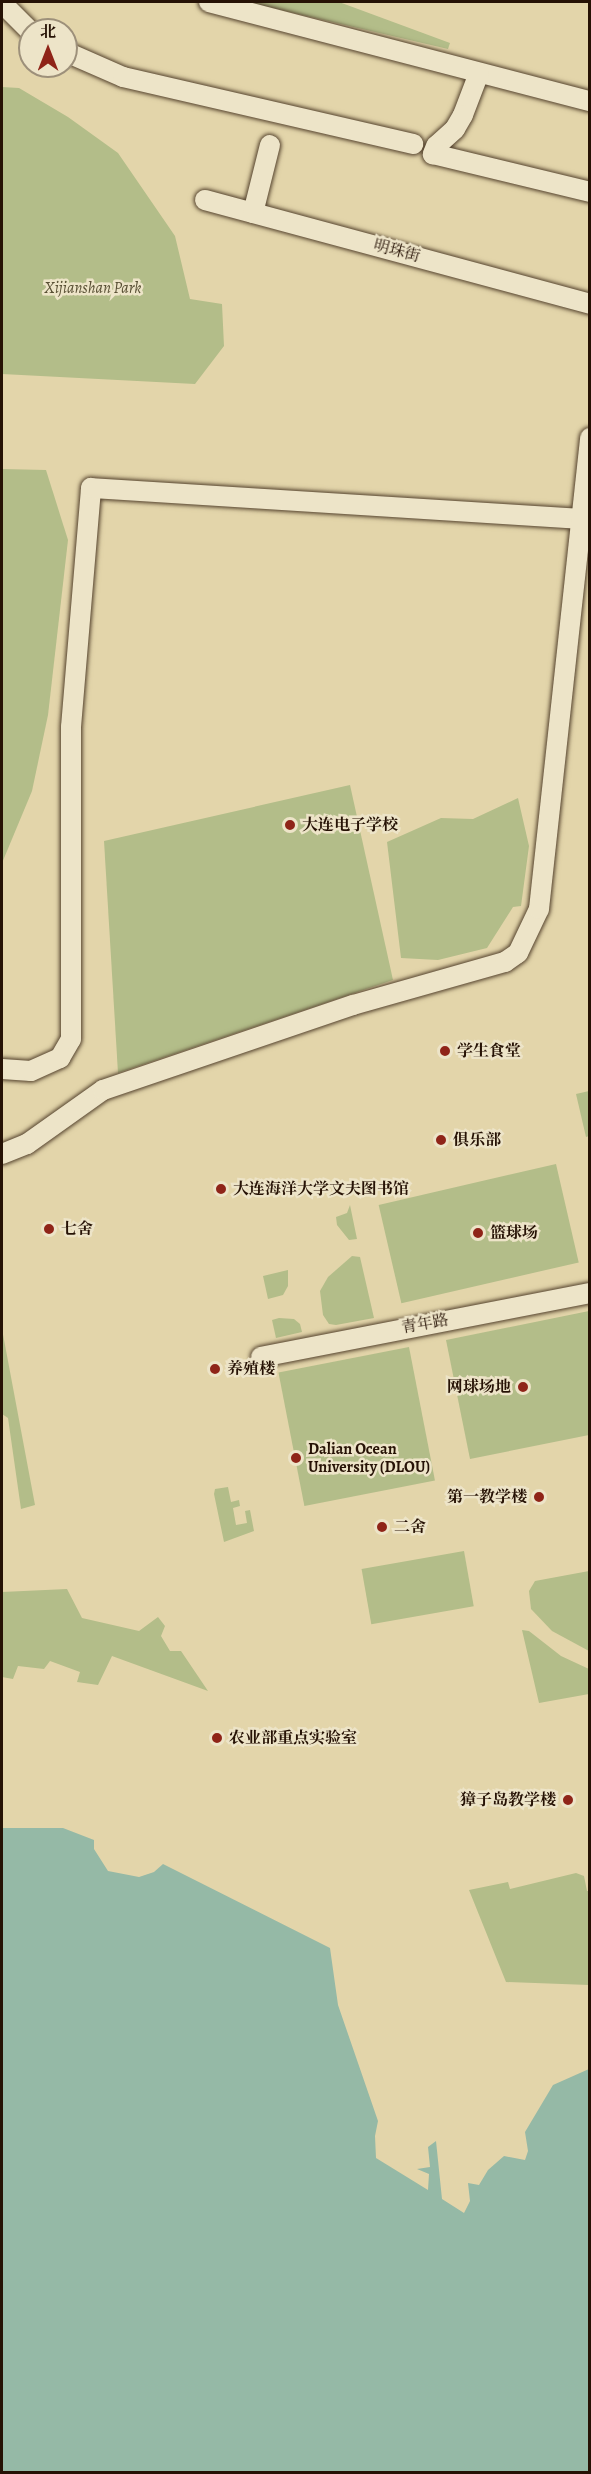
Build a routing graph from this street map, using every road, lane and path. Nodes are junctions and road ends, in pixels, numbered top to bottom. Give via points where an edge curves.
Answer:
1 (209, 2) edge
2 (2, 3) edge
3 (18, 19) edge
4 (78, 57) edge
5 (479, 74) junction
6 (590, 101) edge
7 (413, 144) dead end
8 (270, 145) dead end
9 (590, 192) edge
10 (205, 200) dead end
11 (253, 213) junction
12 (590, 304) edge
13 (590, 438) edge
14 (580, 519) junction
15 (2, 1069) edge
16 (2, 1154) edge
17 (590, 1293) edge
18 (261, 1358) dead end

1 - 5 street
2 - 3 street
4 - 7 street via 123,76
5 - 6 street
5 - 9 street via 463,116 433,154
8 - 11 street
10 - 11 street, 明珠街
11 - 12 street, 明珠街
13 - 14 street
14 - 15 street via 91,489 71,727 71,1039 60,1058 31,1071
14 - 16 street via 539,909 518,953 506,962 353,1005 103,1090 27,1144
17 - 18 street, 青年路

